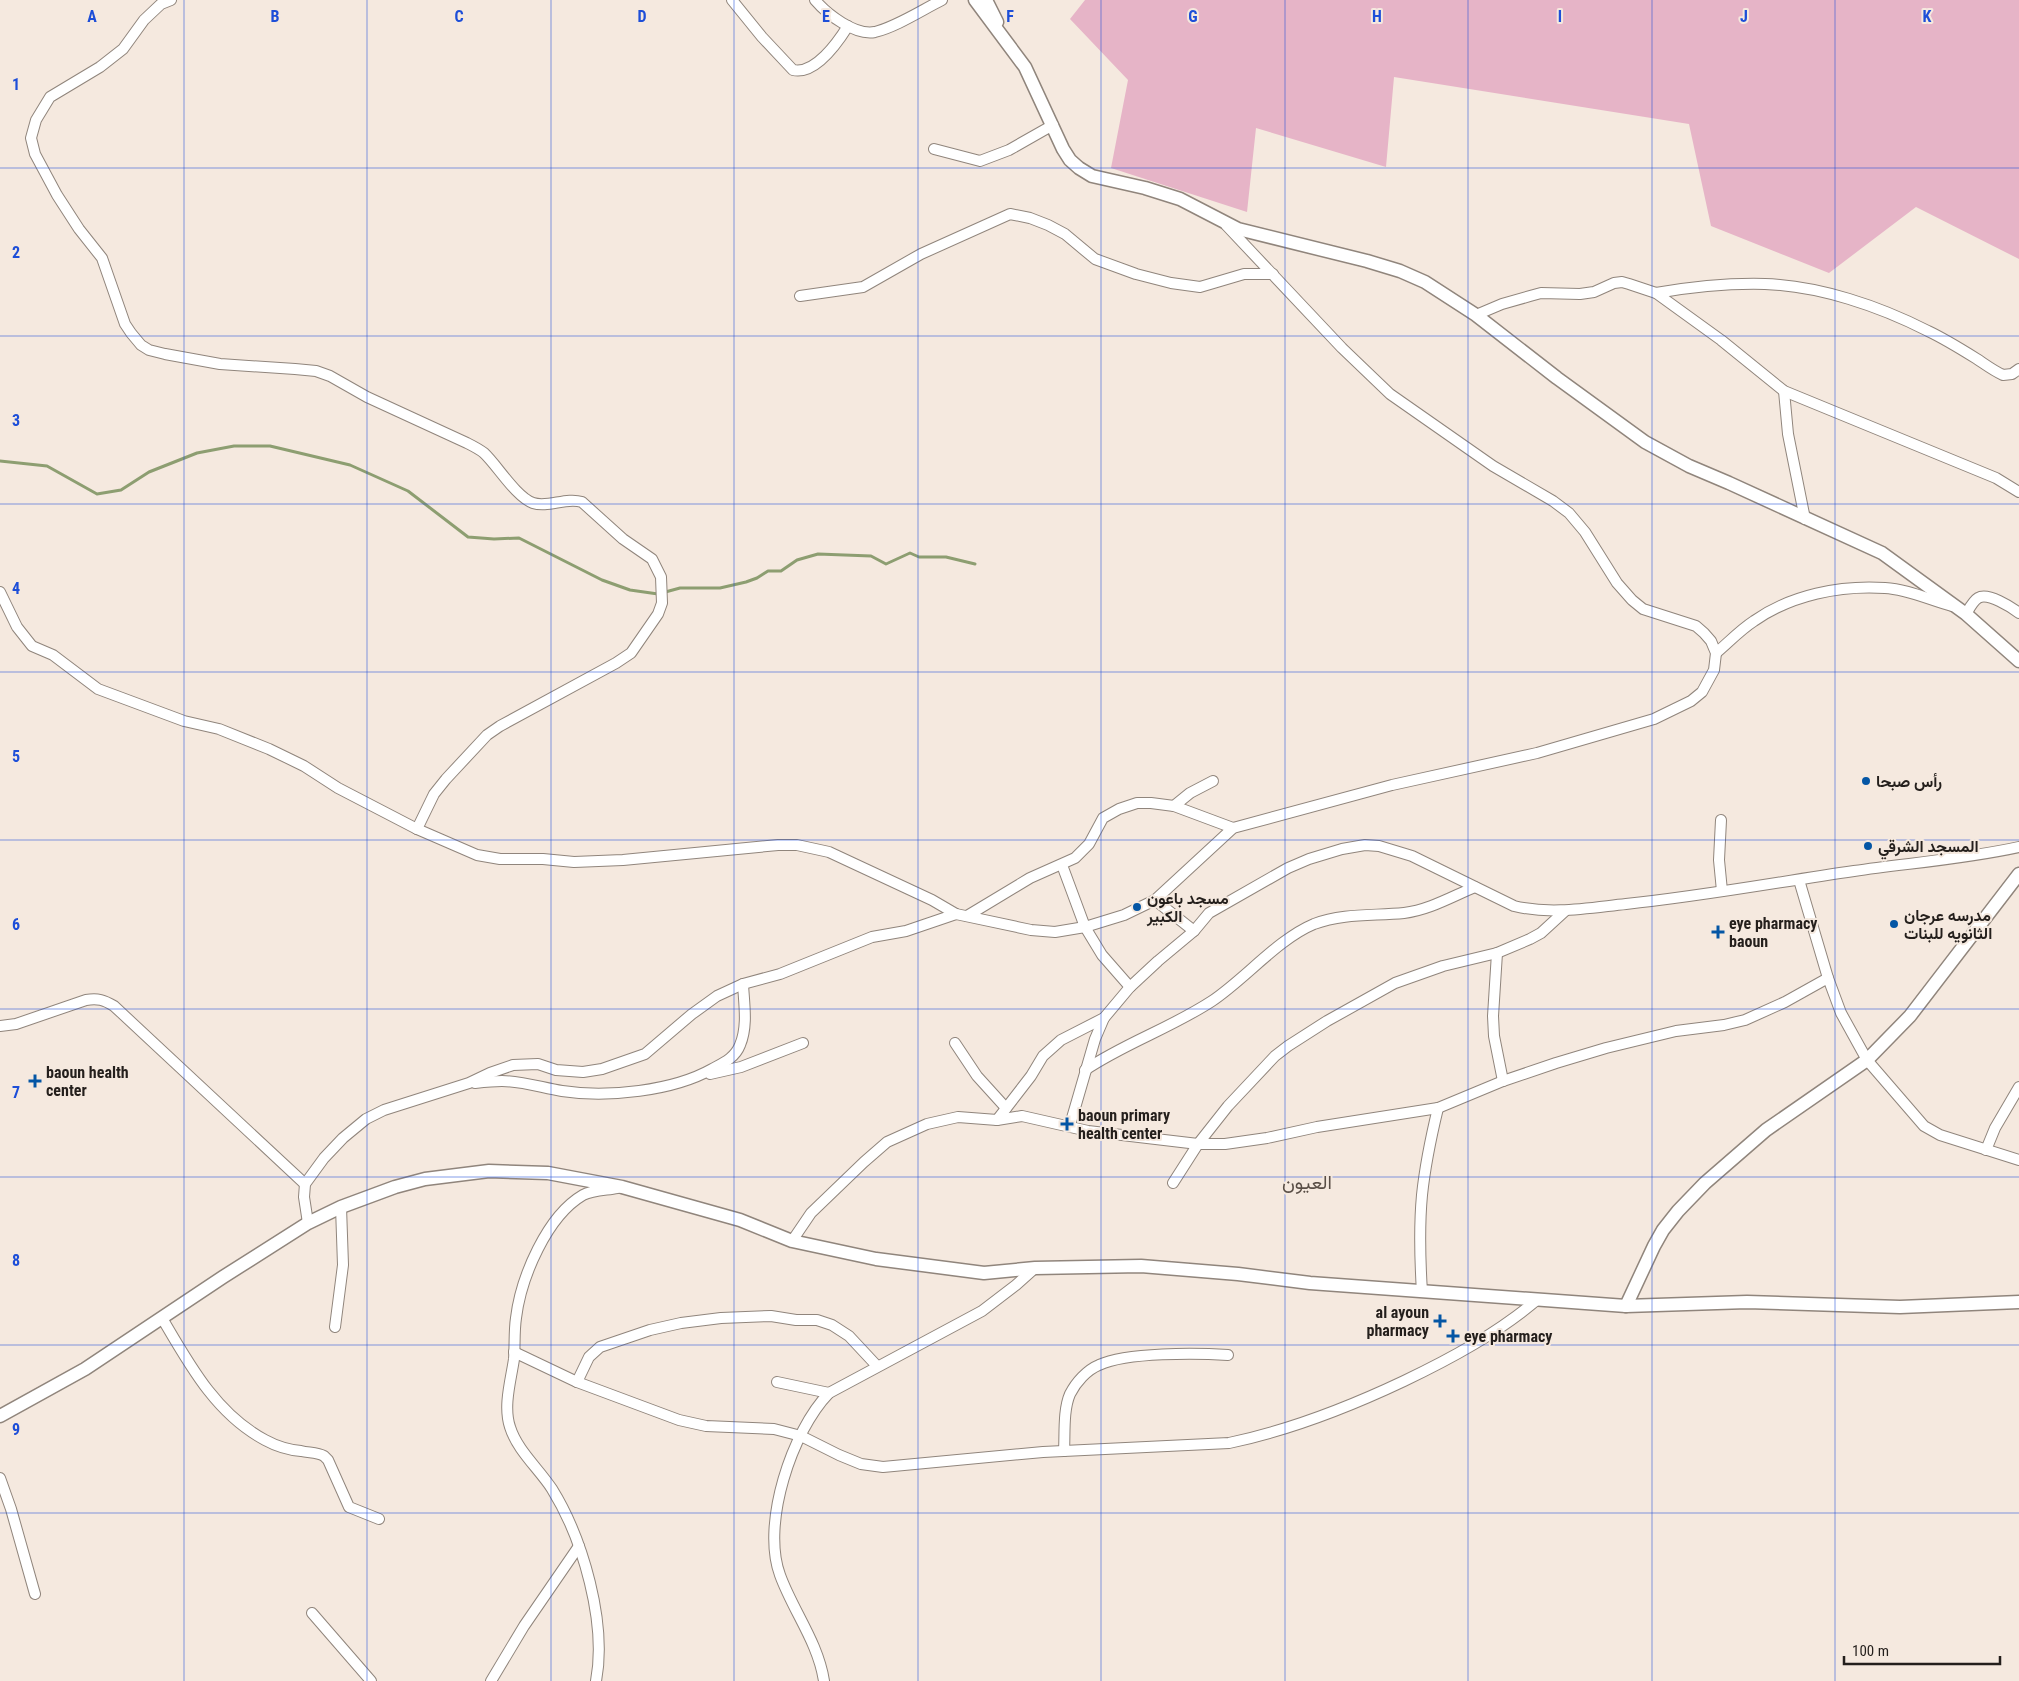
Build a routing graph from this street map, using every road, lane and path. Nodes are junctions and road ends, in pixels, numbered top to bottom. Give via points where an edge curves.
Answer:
1 (171, 0) edge
2 (732, 0) edge
3 (815, 0) edge
4 (942, 0) edge
5 (975, 0) edge
6 (986, 0) edge
7 (848, 26) junction
8 (1003, 38) junction
9 (1052, 125) junction
10 (934, 149) dead end
11 (1225, 224) junction
12 (1274, 274) junction
13 (1656, 293) junction
14 (800, 296) dead end
15 (1476, 316) junction
16 (2019, 369) edge
17 (1784, 391) junction
18 (2019, 492) edge
19 (1805, 518) junction
20 (0, 592) edge
21 (1952, 606) junction
22 (2019, 613) edge
23 (1966, 614) junction
24 (1716, 653) junction
25 (2019, 662) edge
26 (1213, 781) dead end
27 (1174, 806) junction
28 (1721, 820) dead end
29 (1233, 828) junction
30 (416, 829) junction
31 (2019, 847) edge
32 (1062, 865) junction
33 (2019, 874) edge
34 (1799, 880) junction
35 (1474, 887) junction
36 (1722, 891) junction
37 (1155, 900) junction
38 (1565, 911) junction
39 (956, 914) junction
40 (967, 916) junction
41 (1085, 927) junction
42 (1194, 931) junction
43 (1497, 953) junction
44 (1828, 978) junction
45 (743, 984) junction
46 (1130, 988) junction
47 (1104, 1018) junction
48 (0, 1026) edge
49 (803, 1043) dead end
50 (955, 1043) dead end
51 (1867, 1060) junction
52 (1085, 1070) junction
53 (699, 1076) junction
54 (1503, 1081) junction
55 (469, 1083) junction
56 (2019, 1087) edge
57 (1006, 1108) junction
58 (1438, 1108) junction
59 (997, 1120) junction
60 (1070, 1126) junction
61 (1198, 1144) junction
62 (1986, 1150) junction
63 (2019, 1160) edge
64 (1173, 1183) dead end
65 (305, 1184) junction
66 (622, 1187) junction
67 (341, 1207) junction
68 (308, 1223) junction
69 (792, 1241) junction
70 (1035, 1268) junction
71 (1422, 1292) junction
72 (1537, 1300) junction
73 (2019, 1302) edge
74 (1626, 1306) junction
75 (162, 1318) junction
76 (335, 1327) dead end
77 (514, 1352) junction
78 (1228, 1355) dead end
79 (877, 1366) junction
80 (577, 1382) junction
81 (777, 1382) dead end
82 (829, 1393) junction
83 (0, 1416) edge
84 (801, 1436) junction
85 (1064, 1451) junction
86 (0, 1478) edge
87 (378, 1519) dead end
88 (579, 1546) junction
89 (34, 1594) dead end
90 (312, 1613) dead end
91 (371, 1681) edge
92 (491, 1681) edge
93 (596, 1681) edge
94 (824, 1681) edge

1 - 30 street via 161,4 144,20 123,49 100,68 50,97 36,120 32,138 35,154 57,195 102,258 125,324 135,339 149,350 220,364 316,371 330,376 483,452 532,503 573,499 582,502 616,533 652,559 661,577 662,603 649,630 631,653 487,735 434,794
2 - 7 street via 762,37 793,70 799,72 815,65
3 - 7 street via 825,12
4 - 7 street via 873,32
5 - 8 street
6 - 8 street
8 - 9 street via 1025,67
9 - 10 street via 1009,150 980,161
9 - 11 street via 1070,160 1092,176 1180,199
11 - 12 street
11 - 15 street via 1255,235 1400,271 1425,282
12 - 14 street via 1244,274 1200,287 1171,283 1095,259 1065,234 1048,225 1010,214 921,254 863,287
12 - 24 street via 1342,348 1390,394 1492,466 1553,501 1585,532 1617,584 1632,600 1643,609 1696,626 1711,641
13 - 15 street via 1622,282 1594,292 1530,296
13 - 16 street via 1684,288 1763,284 1826,294 1866,304 1904,319 2003,375
13 - 17 street
15 - 19 street via 1645,442 1689,466
17 - 18 street via 1996,478
17 - 19 street via 1788,434
19 - 21 street via 1882,553
20 - 30 street via 17,627 32,646 53,655 98,689 269,749
21 - 23 street
21 - 24 street via 1886,588 1829,591 1804,596 1768,612
22 - 23 street via 1984,596 1978,598
23 - 25 street
24 - 29 street via 1714,670 1702,692 1654,719 1537,753 1392,786
26 - 27 street
27 - 29 street
27 - 32 street via 1137,804 1107,814 1084,850
28 - 36 street via 1719,860
29 - 37 street
30 - 39 street via 477,855 500,859 623,860 778,844 797,845 829,852
31 - 34 street via 1984,855
32 - 40 street via 1030,878
32 - 41 street
33 - 51 street via 1910,1016
34 - 36 street
34 - 44 street
35 - 38 street via 1529,910
35 - 42 street via 1394,850 1365,845 1350,847 1309,859 1265,880 1209,913
35 - 52 street via 1422,909 1331,919 1306,928 1210,1002
36 - 38 street
37 - 41 street via 1124,915
37 - 42 street
38 - 43 street via 1541,933
39 - 40 street
39 - 45 street via 906,931 872,937 780,974
40 - 41 street via 1031,930 1055,932
41 - 46 street via 1102,955
42 - 46 street
43 - 54 street via 1493,1016
43 - 61 street via 1443,966 1395,983 1305,1035 1263,1067
44 - 51 street via 1841,1013
44 - 54 street via 1745,1020 1641,1038
45 - 53 street via 744,1030 740,1044 729,1060
45 - 55 street via 704,1005 645,1054 583,1072 556,1070 538,1064 513,1066
46 - 47 street
47 - 52 street
47 - 57 street via 1061,1040 1043,1056
48 - 65 street via 16,1024 86,1000 98,998 106,1001
49 - 53 street via 741,1067
50 - 57 street via 977,1076
51 - 62 street via 1924,1126 1940,1135
51 - 74 street via 1766,1130 1705,1183 1663,1230
52 - 60 street
53 - 55 street via 661,1086 600,1094 564,1092 502,1081
54 - 58 street
55 - 65 street via 366,1118 324,1158
56 - 62 street
57 - 59 street
58 - 61 street via 1267,1138
58 - 71 street via 1422,1196
59 - 60 street via 1022,1116
59 - 69 street via 958,1117 927,1124 887,1142 811,1213
60 - 61 street
61 - 64 street
62 - 63 street
65 - 68 street via 304,1206
66 - 67 street via 548,1173 489,1171 425,1178
66 - 69 street via 740,1220
66 - 77 street via 585,1194 562,1212 551,1227 539,1248 520,1299
67 - 68 street
67 - 76 street via 343,1265
68 - 75 street
69 - 70 street via 876,1259 984,1273
70 - 71 street via 1141,1266
70 - 79 street via 982,1311
71 - 72 street
72 - 74 street
72 - 85 street via 1465,1350 1380,1392 1298,1426 1229,1443
73 - 74 street via 1900,1307 1747,1302
75 - 83 street via 85,1369
75 - 87 street via 198,1377 233,1417 280,1447 324,1456 349,1507
77 - 80 street
77 - 88 street via 508,1402 509,1425 552,1490
78 - 85 street via 1151,1356 1098,1365 1087,1373 1070,1395
79 - 80 street via 849,1336 817,1320 771,1316 721,1318 650,1330 600,1347 588,1358
79 - 82 street
80 - 84 street via 679,1420 706,1426 774,1429
81 - 82 street
82 - 84 street
84 - 85 street via 861,1464 884,1467
84 - 94 street via 776,1508 775,1558 781,1578 816,1650
86 - 89 street
88 - 92 street
88 - 93 street via 600,1642
90 - 91 street

